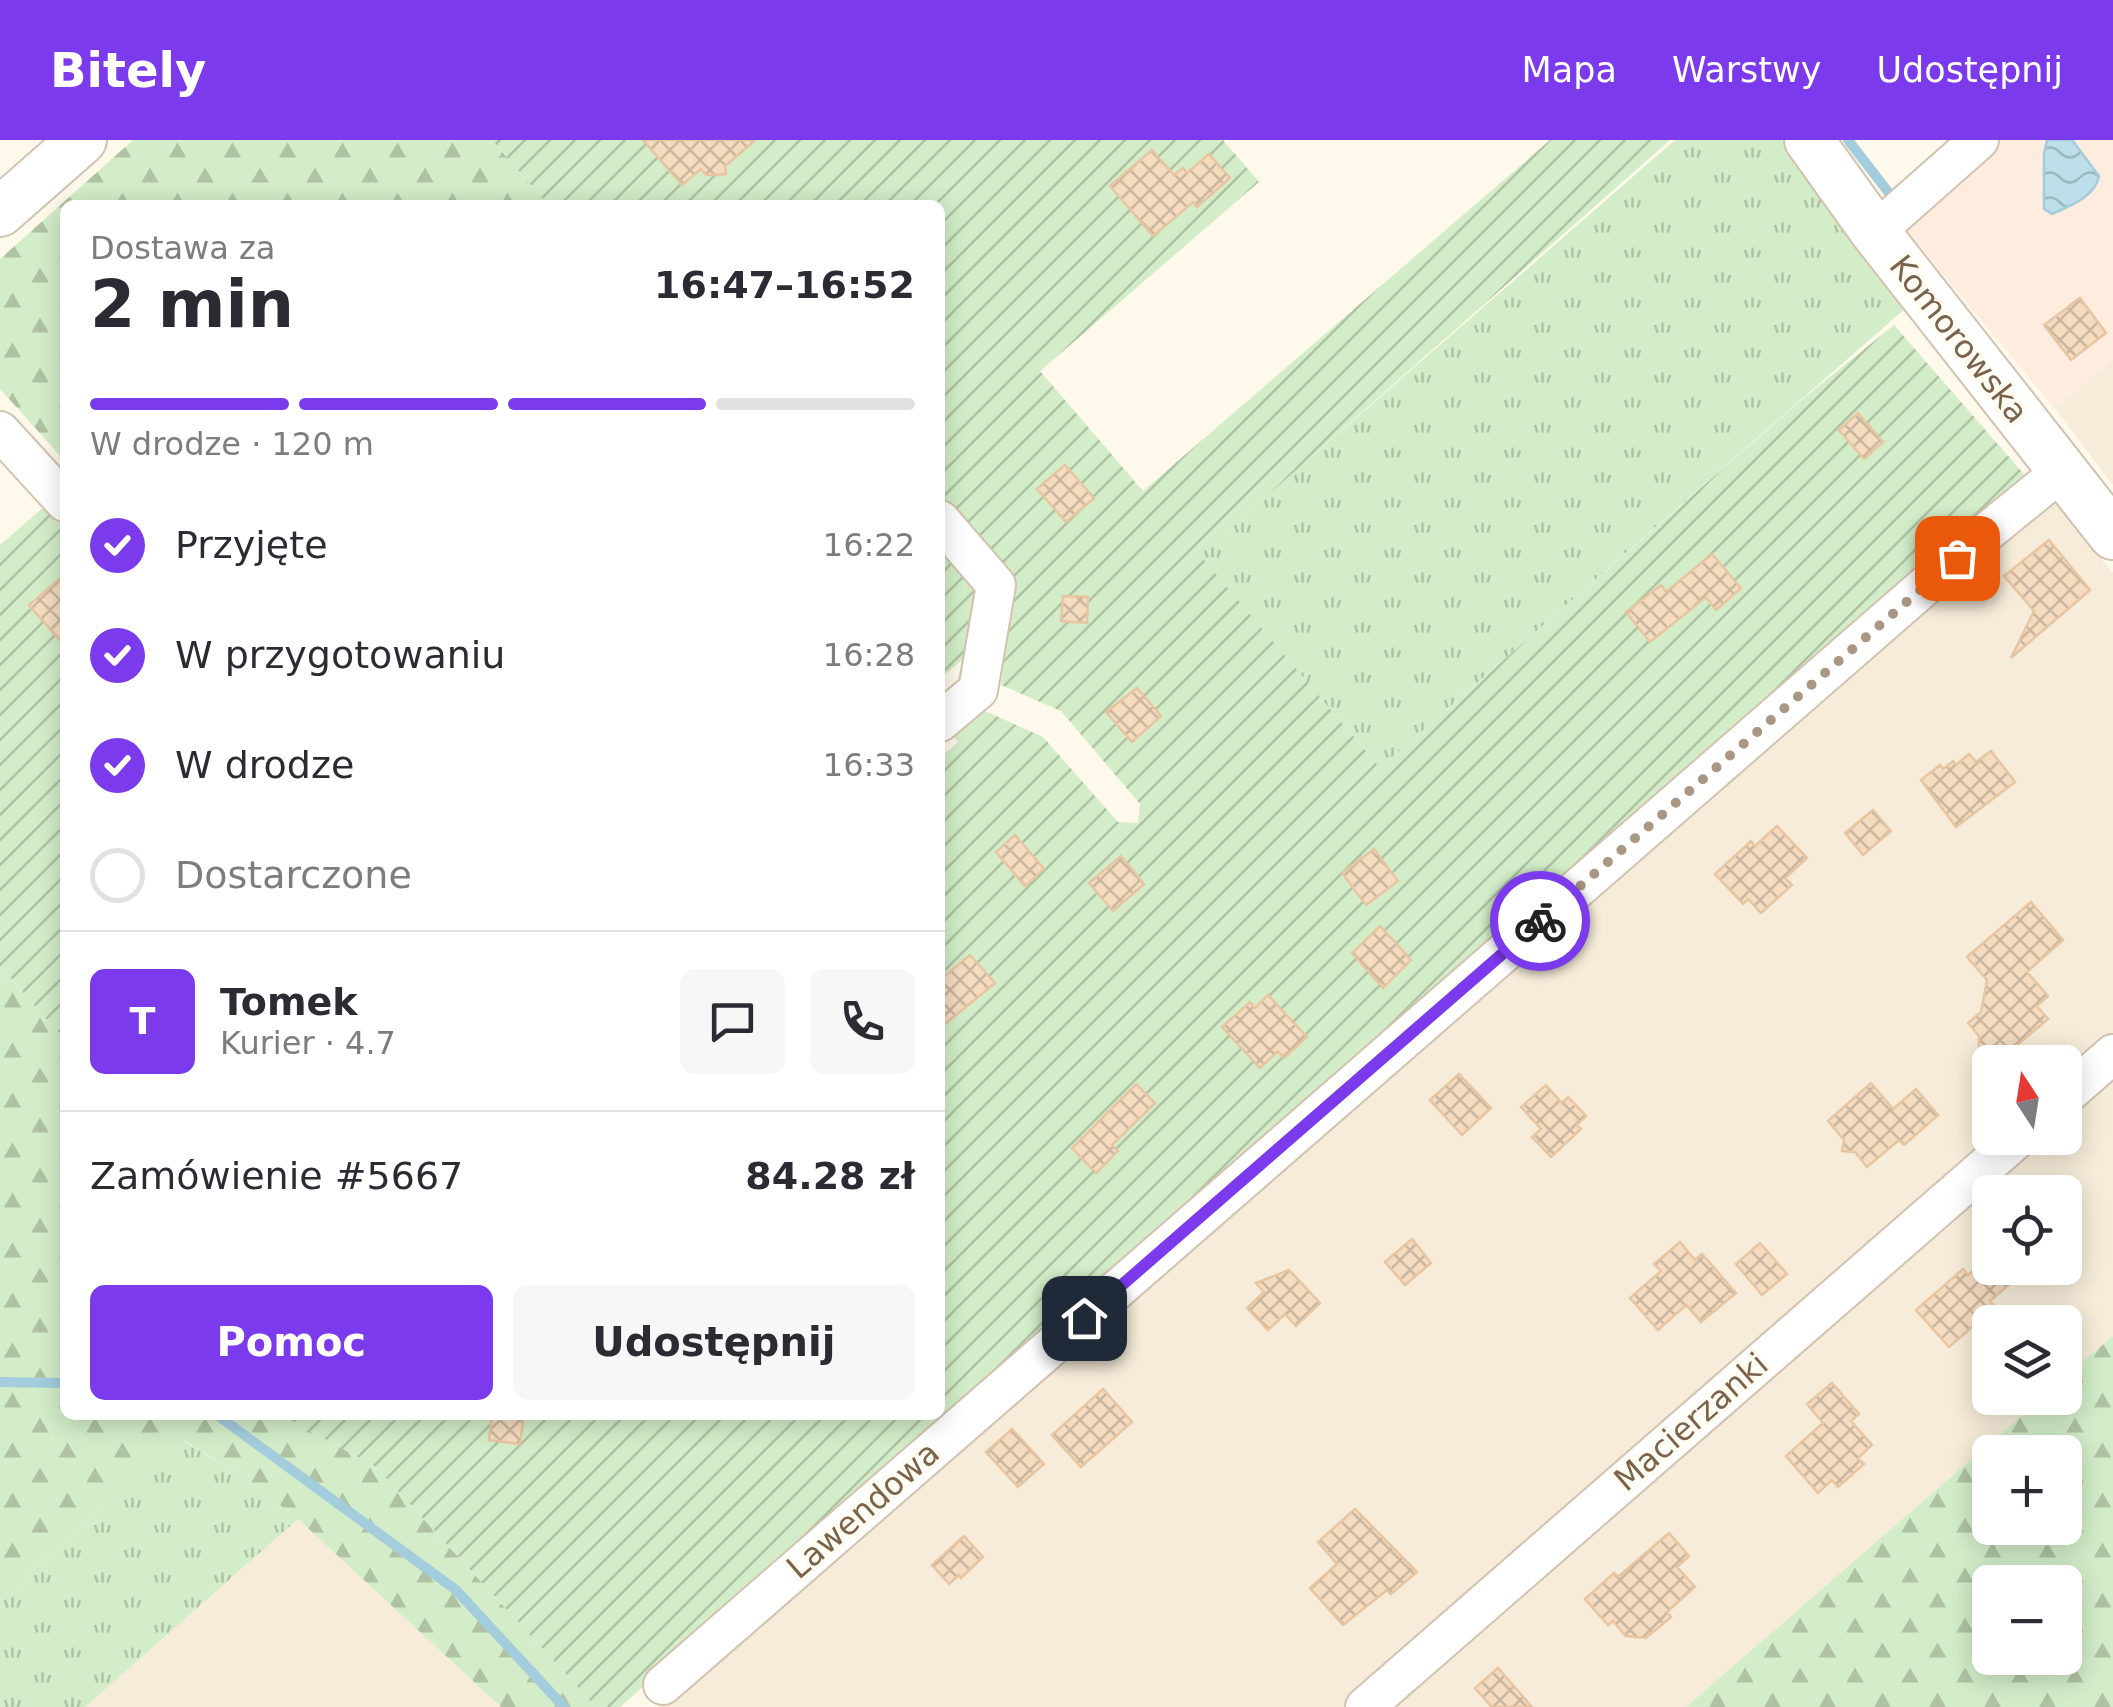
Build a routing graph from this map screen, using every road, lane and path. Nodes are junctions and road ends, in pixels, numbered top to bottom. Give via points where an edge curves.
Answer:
1 (82, 140) edge
2 (1809, 140) edge
3 (1979, 140) edge
4 (0, 212) edge
5 (1875, 232) junction
6 (0, 431) edge
7 (2062, 472) junction
8 (60, 497) edge
9 (945, 526) edge
10 (2113, 535) edge
11 (945, 718) edge
12 (2113, 1054) edge
13 (2082, 1081) edge
14 (1998, 1155) edge
15 (663, 1685) dead end
16 (1365, 1707) edge

1 - 4 street
2 - 5 street, Komorowska
3 - 5 street
5 - 7 street, Komorowska
6 - 8 street
7 - 10 street, Komorowska
7 - 15 street, Lawendowa
9 - 11 street via 996,585 978,690
12 - 13 street
14 - 16 street, Macierzanki

